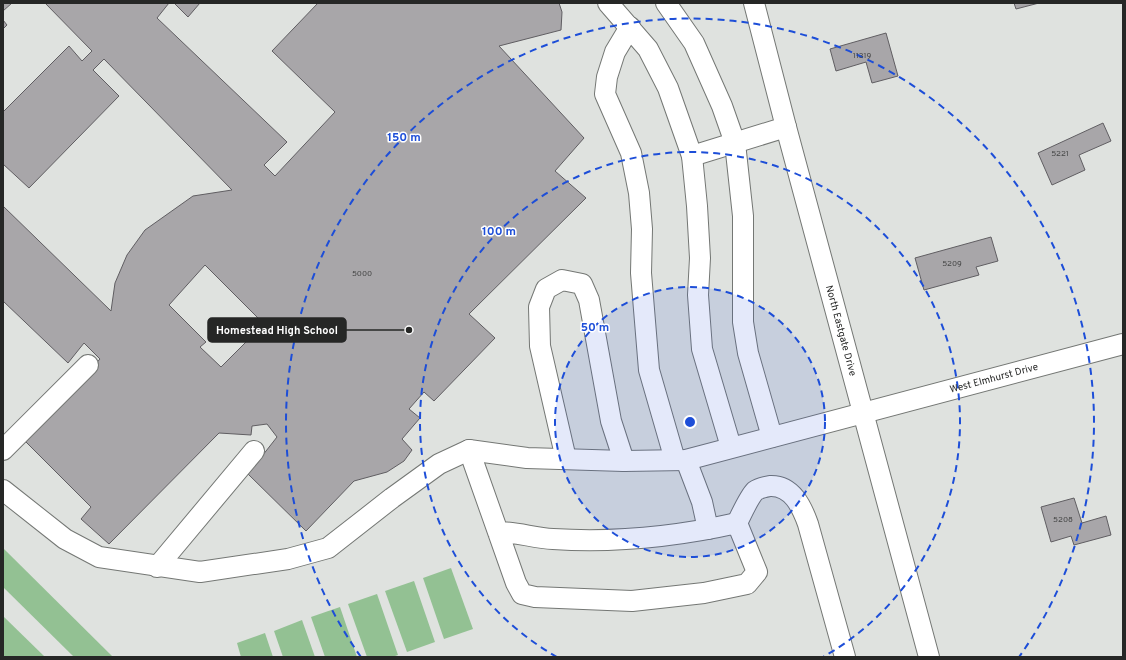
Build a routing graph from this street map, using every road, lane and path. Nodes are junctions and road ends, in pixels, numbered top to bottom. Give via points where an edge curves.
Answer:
1 (608, 3) edge
2 (666, 3) edge
3 (754, 3) edge
4 (630, 27) junction
5 (786, 127) junction
6 (736, 143) junction
7 (692, 156) junction
8 (1123, 344) edge
9 (88, 365) dead end
10 (864, 413) junction
11 (772, 437) junction
12 (731, 447) junction
13 (3, 450) edge
14 (469, 450) junction
15 (254, 451) dead end
16 (566, 459) junction
17 (680, 460) junction
18 (624, 461) junction
19 (3, 490) edge
20 (737, 523) junction
21 (708, 529) junction
22 (498, 532) junction
23 (157, 567) junction
24 (845, 657) edge
25 (929, 657) edge

1 - 4 street
2 - 6 street via 694,43
3 - 5 street, North Eastgate Drive
4 - 7 street via 648,49 668,88
4 - 17 street via 615,52 605,94 633,160 642,229 641,273 649,370
5 - 6 street
5 - 10 street, North Eastgate Drive
6 - 7 street
6 - 11 street via 743,216 744,322 748,353
7 - 12 street via 698,206 698,295 702,349
8 - 10 street, West Elmhurst Drive
9 - 13 street
10 - 11 street, West Elmhurst Drive
10 - 25 street, North Eastgate Drive
11 - 12 street, West Elmhurst Drive
12 - 17 street, West Elmhurst Drive
14 - 16 street, West Elmhurst Drive via 527,458
14 - 22 street
14 - 23 street via 440,464 328,548 288,559 200,572
15 - 23 street
16 - 18 street, West Elmhurst Drive
16 - 18 street via 540,346 539,307 546,289 562,280 582,284 589,300 611,421
17 - 18 street, West Elmhurst Drive
17 - 21 street via 702,502
19 - 23 street via 65,539 99,557
20 - 21 street
20 - 22 street via 757,572 747,584 704,593 632,601 535,597 522,594
20 - 24 street via 755,491 764,487 775,486 789,492 802,506
21 - 22 street via 666,537 608,541 551,539 515,532

